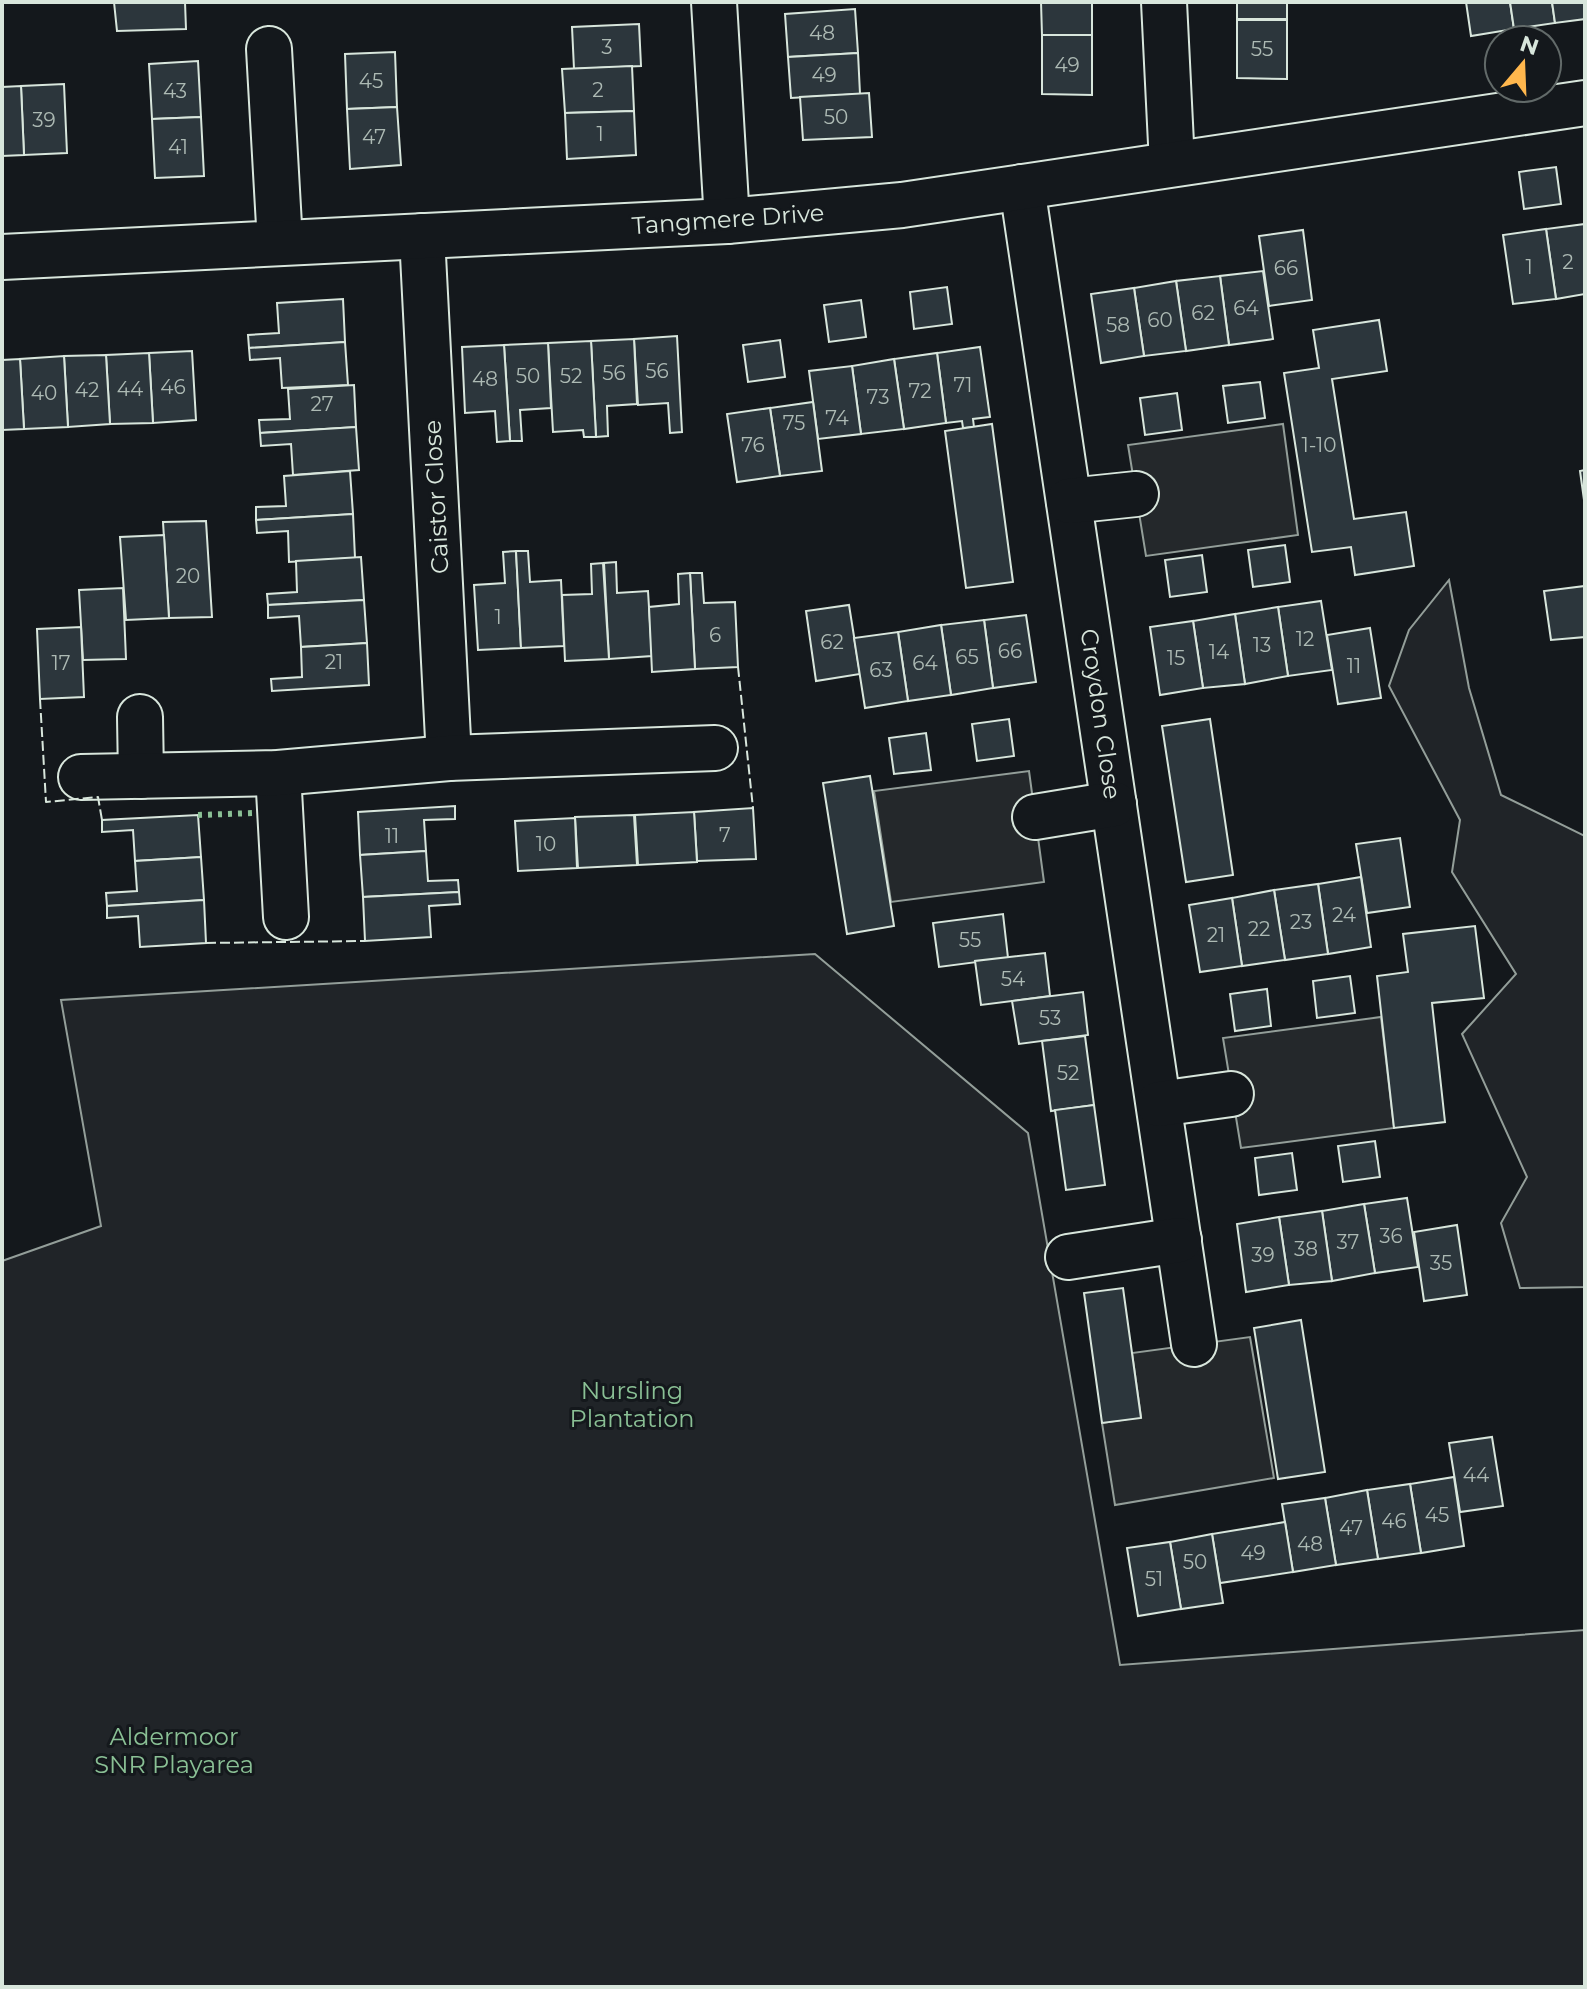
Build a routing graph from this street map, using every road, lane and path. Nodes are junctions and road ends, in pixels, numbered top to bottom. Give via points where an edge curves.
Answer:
1 (714, 2) edge
2 (1164, 2) edge
3 (269, 49) dead end
4 (1585, 103) edge
5 (1172, 164) junction
6 (1022, 187) junction
7 (727, 221) junction
8 (422, 236) junction
9 (280, 243) junction
10 (2, 257) edge
11 (1136, 494) dead end
12 (1069, 501) junction
13 (140, 717) dead end
14 (715, 748) dead end
15 (449, 758) junction
16 (278, 773) junction
17 (141, 776) junction
18 (81, 777) dead end
19 (1114, 804) junction
20 (1035, 817) dead end
21 (286, 917) dead end
22 (1231, 1094) dead end
23 (1159, 1104) junction
24 (1179, 1240) junction
25 (1068, 1257) dead end
26 (1194, 1344) dead end

1 - 7 street
2 - 5 street
3 - 9 street
4 - 5 street, Tangmere Drive
5 - 6 street, Tangmere Drive
6 - 7 street, Tangmere Drive via 902,205
6 - 12 street, Croydon Close
7 - 8 street, Tangmere Drive
8 - 9 street, Tangmere Drive
8 - 15 street, Caistor Close
9 - 10 street, Tangmere Drive
11 - 12 street
12 - 19 street, Croydon Close
13 - 17 street
14 - 15 street
15 - 16 street
16 - 17 street
16 - 21 street
17 - 18 street
19 - 20 street
19 - 23 street, Croydon Close
22 - 23 street
23 - 24 street, Croydon Close
24 - 25 street
24 - 26 street, Croydon Close

